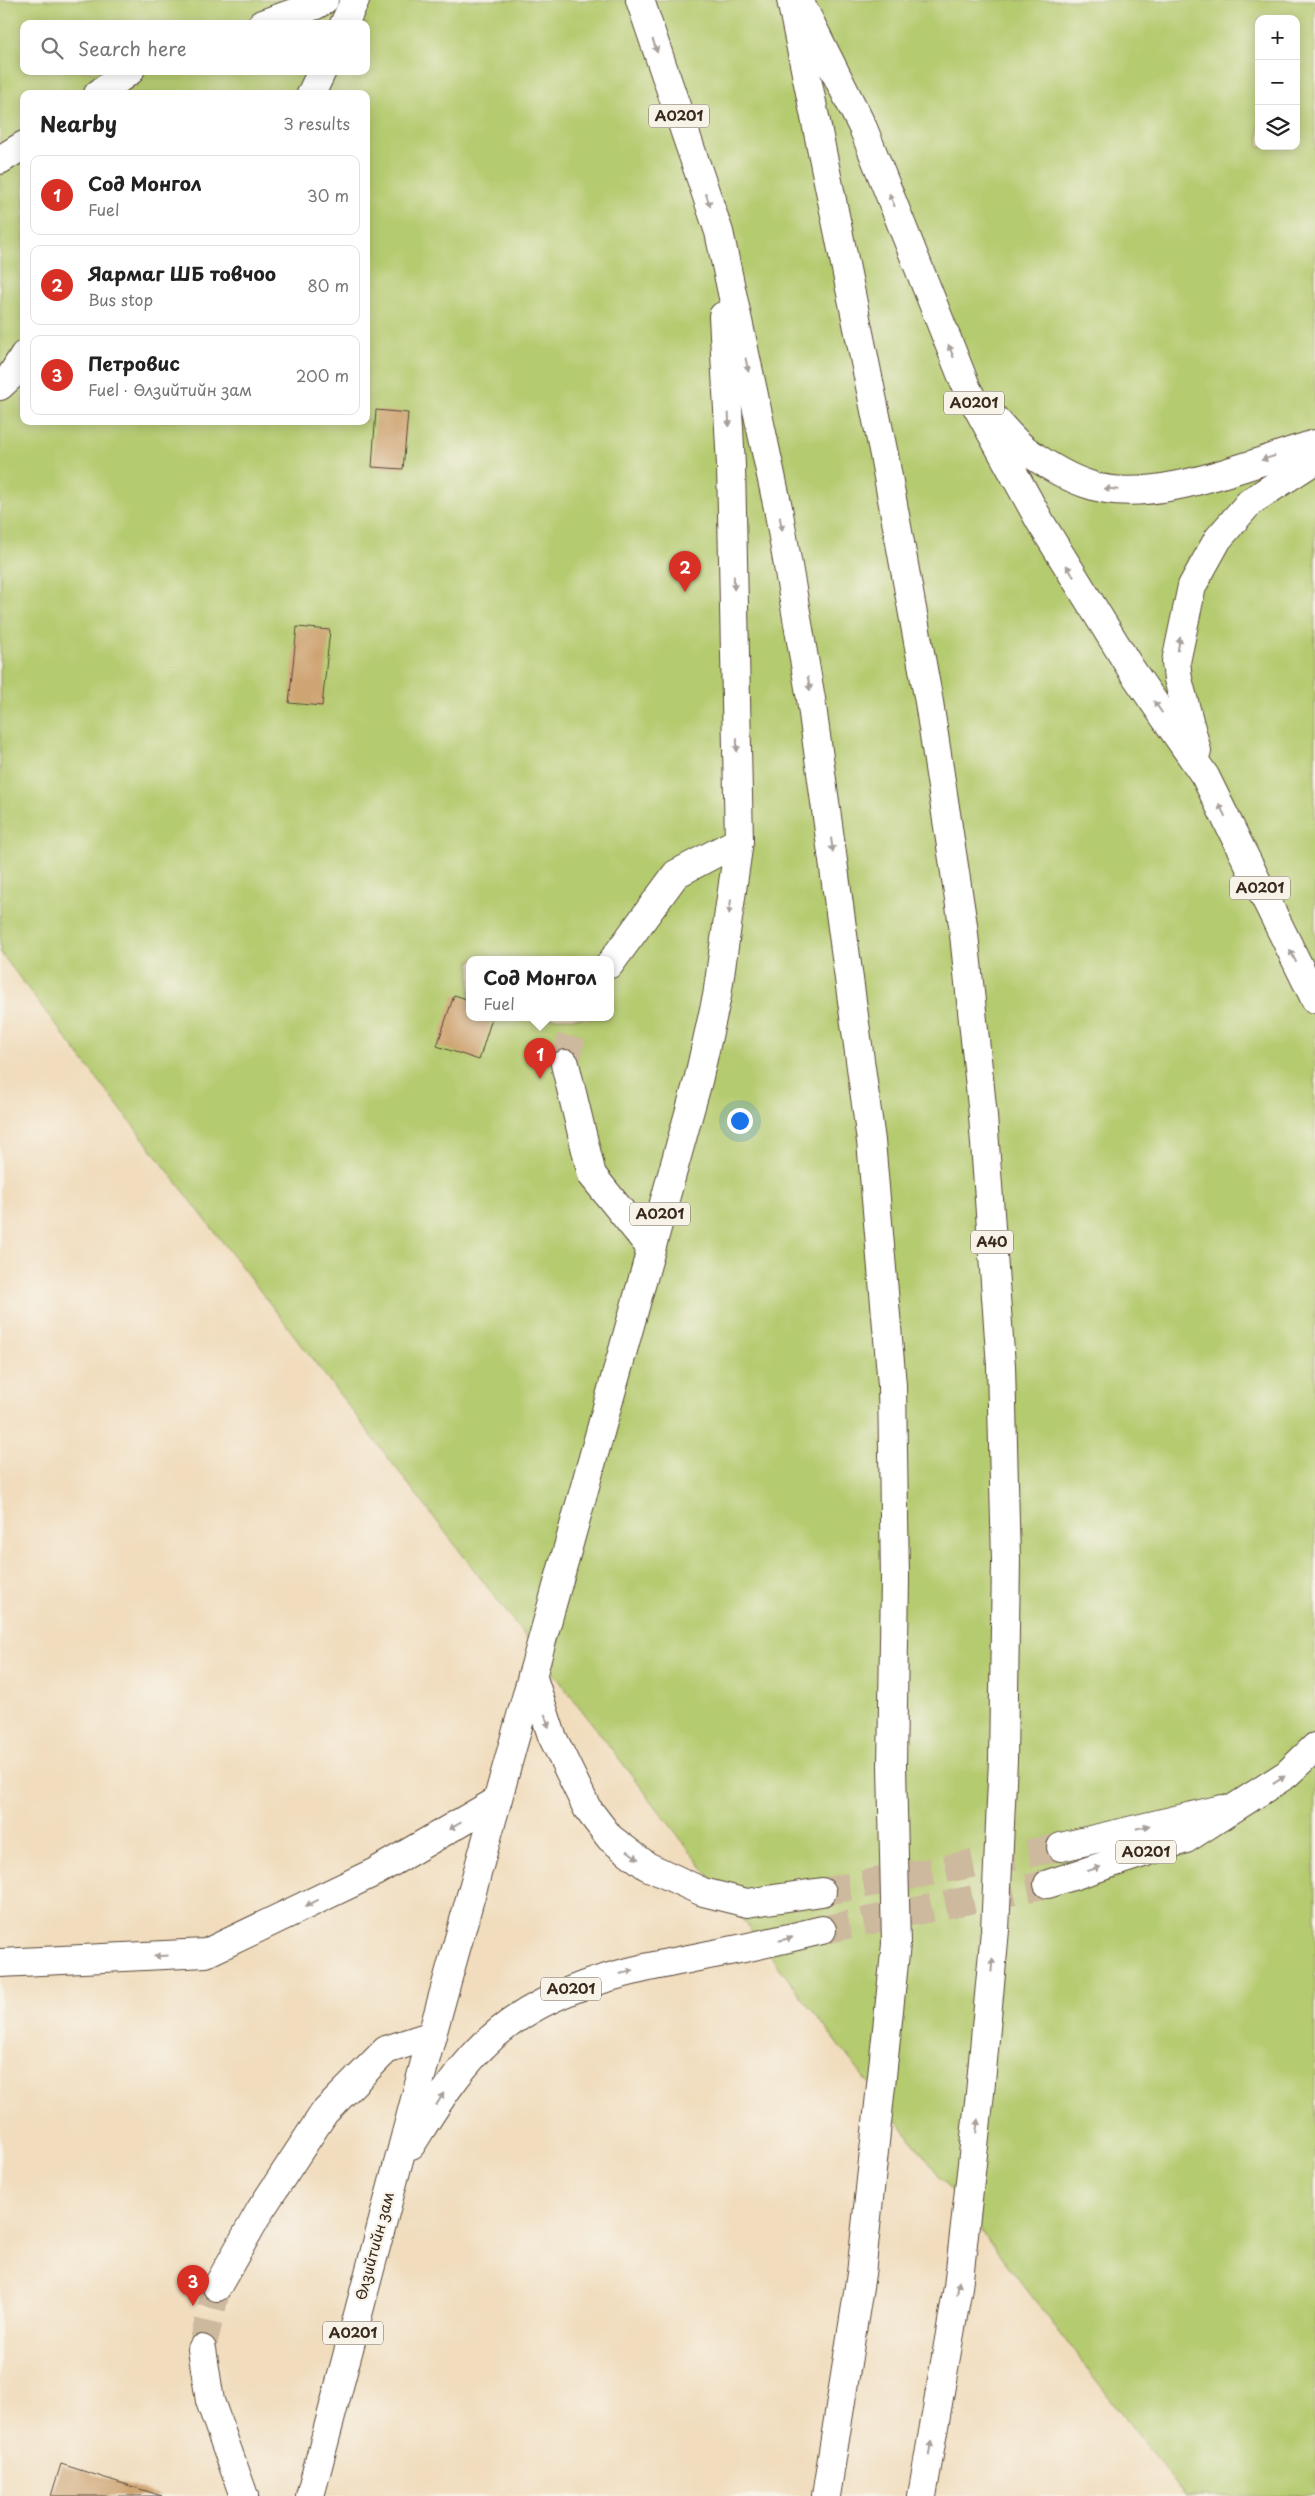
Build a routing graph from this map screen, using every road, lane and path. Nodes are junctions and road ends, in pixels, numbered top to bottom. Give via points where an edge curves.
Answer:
1 (324, 0) edge
2 (355, 0) edge
3 (640, 0) edge
4 (791, 0) edge
5 (798, 0) edge
6 (273, 20) edge
7 (346, 20) edge
8 (124, 75) edge
9 (320, 75) edge
10 (104, 90) edge
11 (313, 90) edge
12 (20, 148) edge
13 (0, 160) edge
14 (719, 232) junction
15 (20, 361) edge
16 (0, 386) edge
17 (967, 389) junction
18 (1315, 444) edge
19 (1315, 460) edge
20 (1205, 776) junction
21 (739, 841) junction
22 (614, 959) edge
23 (1315, 1000) edge
24 (565, 1064) tunnel mouth
25 (650, 1247) junction
26 (532, 1675) junction
27 (1315, 1747) edge
28 (497, 1801) junction
29 (1238, 1806) junction
30 (1061, 1847) tunnel mouth
31 (1048, 1884) tunnel mouth
32 (822, 1892) tunnel mouth
33 (822, 1930) tunnel mouth
34 (0, 1963) edge
35 (432, 2035) junction
36 (395, 2170) junction
37 (217, 2287) tunnel mouth
38 (202, 2349) tunnel mouth
39 (244, 2496) edge
40 (310, 2496) edge
41 (826, 2496) edge
42 (922, 2496) edge

1 - 6 main road
2 - 7 main road
3 -> 14 main road, A0201
42 -> 4 main road, A40 via 958,2287 995,1930 1003,1760 1006,1561 1001,1366 983,1116 963,925 930,702 884,455
17 -> 5 main road, A0201 via 863,128
8 - 10 main road
9 - 11 main road
12 - 13 main road
14 -> 21 main road, A0201 via 731,466
14 -> 41 main road via 778,508 811,699 871,1141 892,1385 895,1579 892,1766 896,1944 861,2274
15 - 16 main road
18 -> 17 main road via 1204,480 1168,488 1108,489 1071,477 1026,450
20 -> 17 main road, A0201 via 1131,669 1041,523
20 -> 19 main road via 1188,723 1176,662 1192,586 1218,539 1250,502
23 -> 20 main road, A0201
21 - 22 main road via 676,874
21 -> 25 main road, A0201 via 717,996 698,1082
24 - 25 main road via 592,1175
25 - 26 main road, A0201
26 - 28 main road, A0201
26 -> 32 main road via 552,1736 587,1808 610,1838 648,1866 703,1892 747,1903
29 -> 27 main road, A0201 via 1287,1774
28 -> 34 main road via 375,1872 206,1953
28 - 35 main road, A0201
30 -> 29 main road
31 -> 29 main road, A0201 via 1186,1839
36 -> 33 main road, A0201 via 447,2088 480,2049 519,2016 551,1998 582,1985 646,1967
35 - 36 main road, A0201
35 - 37 main road via 386,2050 324,2114 261,2209
36 - 40 main road, Өлзийтийн зам / A0201
38 - 39 main road via 210,2401

